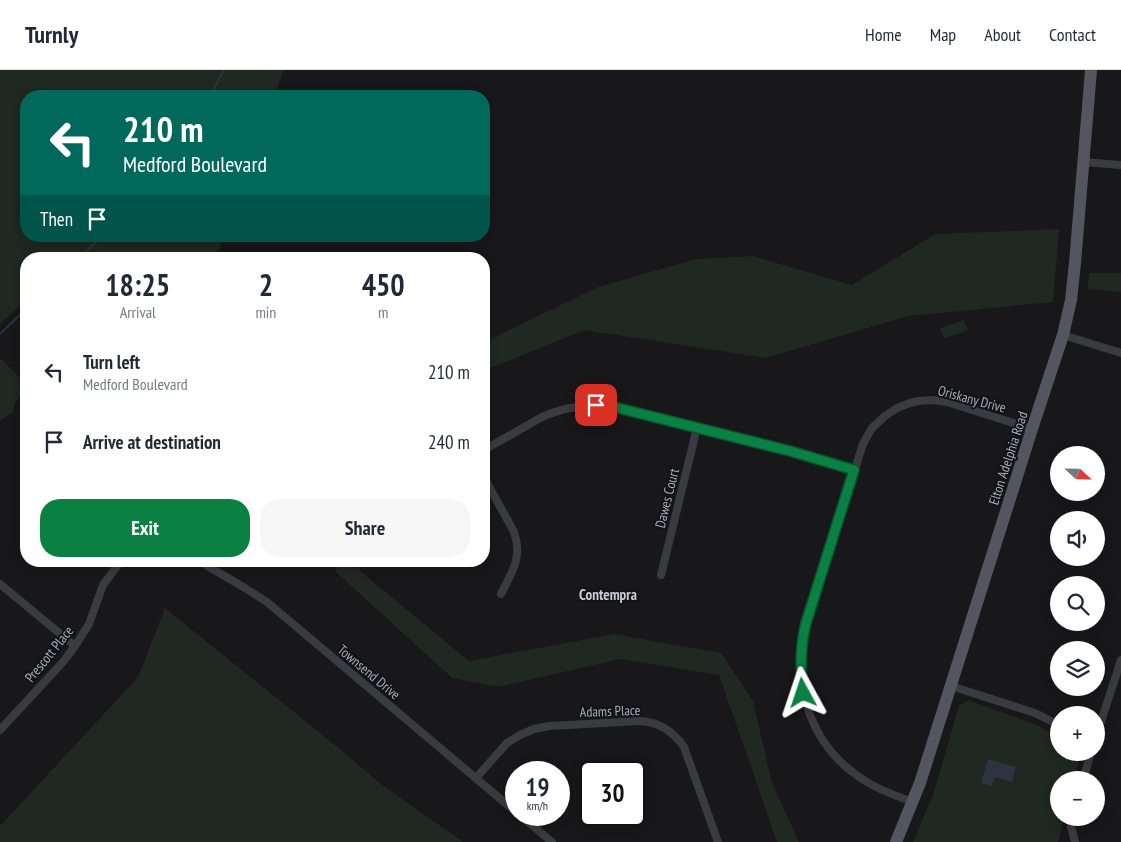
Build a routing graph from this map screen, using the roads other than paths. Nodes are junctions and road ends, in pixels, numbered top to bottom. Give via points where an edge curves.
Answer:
1 (1091, 70) edge
2 (1083, 162) junction
3 (1121, 165) edge
4 (1063, 335) junction
5 (1121, 353) edge
6 (697, 428) junction
7 (1032, 429) junction
8 (490, 447) edge
9 (854, 470) junction
10 (490, 487) edge
11 (116, 567) edge
12 (209, 567) edge
13 (661, 575) dead end
14 (0, 584) edge
15 (501, 594) dead end
16 (75, 646) junction
17 (1121, 660) edge
18 (952, 686) junction
19 (1105, 709) edge
20 (1050, 720) edge
21 (0, 730) edge
22 (476, 778) junction
23 (913, 802) junction
24 (505, 803) edge
25 (533, 826) edge
26 (1071, 826) edge
27 (552, 842) edge
28 (718, 842) edge
29 (896, 842) edge
30 (1075, 842) edge

1 - 2 main road, Elton Adelphia Road
2 - 3 street
2 - 4 main road, Elton Adelphia Road via 1072,293
4 - 5 street
4 - 7 main road, Elton Adelphia Road
6 - 8 street via 614,407 578,406 542,417
6 - 9 street
6 - 13 street, Dawes Court
7 - 9 street, Oriskany Drive via 947,402 926,400 910,403 893,410 872,428
7 - 18 main road, Elton Adelphia Road
9 - 23 street, Oriskany Drive via 802,639 803,693 821,737 850,770 869,783
10 - 15 street via 514,532 518,549
11 - 16 street, Prescott Place via 103,585 89,624
12 - 22 street, Townsend Drive via 267,602
14 - 16 street
16 - 21 street, Prescott Place
17 - 19 street
18 - 20 street
18 - 23 main road, Elton Adelphia Road
22 - 24 street, Townsend Drive
22 - 28 street, Adams Place via 507,743 534,729 576,724 652,723 666,728 684,747
23 - 29 main road, Elton Adelphia Road
25 - 27 street
26 - 30 street

